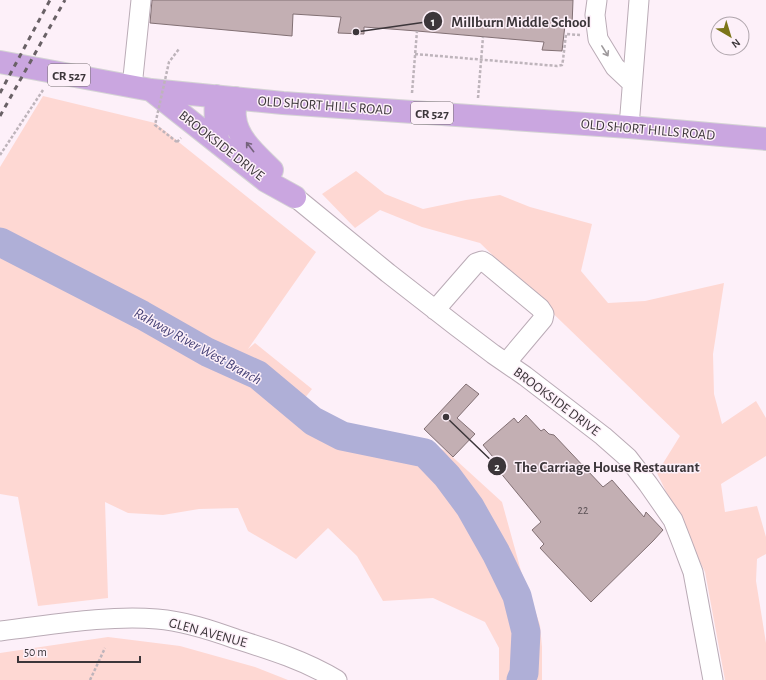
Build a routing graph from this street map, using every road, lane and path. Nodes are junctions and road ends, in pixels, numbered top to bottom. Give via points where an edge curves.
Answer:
1 (141, 0) edge
2 (597, 0) edge
3 (639, 0) edge
4 (417, 31) dead end
5 (584, 36) dead end
6 (483, 37) dead end
7 (179, 49) dead end
8 (415, 54) junction
9 (481, 59) junction
10 (3, 63) edge
11 (632, 83) junction
12 (142, 88) junction
13 (43, 90) dead end
14 (226, 97) junction
15 (412, 98) dead end
16 (478, 103) dead end
17 (629, 127) junction
18 (766, 139) edge
19 (177, 142) dead end
20 (219, 144) junction
21 (0, 155) edge
22 (295, 197) junction
23 (435, 310) junction
24 (506, 363) junction
25 (0, 631) edge
26 (105, 648) dead end
27 (90, 680) edge
28 (337, 680) edge
29 (713, 680) edge

1 - 12 street
2 -> 11 street via 595,15 598,39 615,67
3 - 11 street
4 - 8 path
5 - 9 path via 566,34 562,65
6 - 9 path
7 - 19 path, bridge via 169,62 155,125
8 - 9 path
8 - 15 path
9 - 16 path
10 - 12 main road, OLD SHORT HILLS ROAD / CR 527
11 - 17 street
12 - 14 main road, OLD SHORT HILLS ROAD / CR 527
12 - 20 main road, BROOKSIDE DRIVE
13 - 21 path
14 - 17 main road, OLD SHORT HILLS ROAD / CR 527 via 287,104
14 - 20 main road via 215,120
22 -> 14 main road, BROOKSIDE DRIVE via 241,135
17 - 18 main road, OLD SHORT HILLS ROAD / CR 527
20 - 22 main road, BROOKSIDE DRIVE via 266,181
22 - 23 street, BROOKSIDE DRIVE
23 - 24 street, BROOKSIDE DRIVE
23 - 24 street via 476,263 482,261 487,264 544,314 543,319
24 - 29 street, BROOKSIDE DRIVE via 628,458 673,520 693,572
25 - 28 street, GLEN AVENUE via 119,618 158,619 201,627 283,654
26 - 27 path

